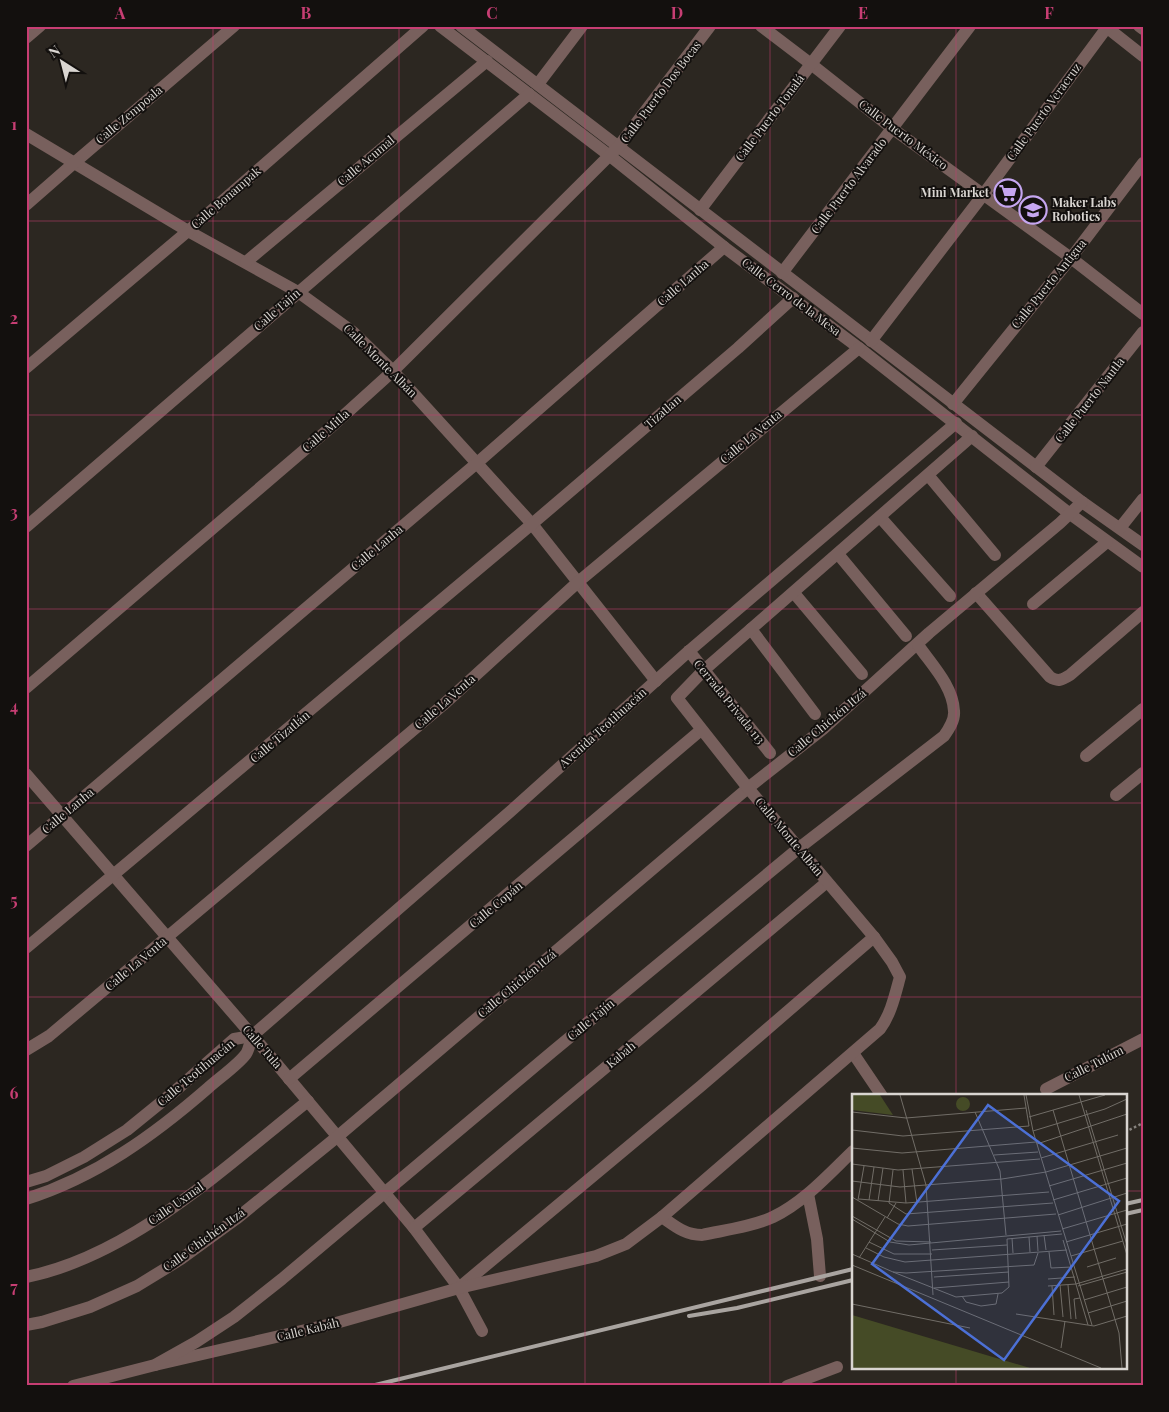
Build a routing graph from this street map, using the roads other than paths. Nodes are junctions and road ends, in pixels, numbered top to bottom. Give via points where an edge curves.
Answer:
1 (40, 26) edge
2 (234, 26) edge
3 (423, 26) edge
4 (440, 26) edge
5 (461, 26) edge
6 (582, 26) edge
7 (710, 26) edge
8 (761, 26) edge
9 (840, 26) edge
10 (970, 26) edge
11 (1139, 26) edge
12 (1107, 27) edge
13 (1143, 29) edge
14 (26, 38) edge
15 (1143, 56) edge
16 (487, 62) junction
17 (811, 64) junction
18 (538, 84) junction
19 (529, 94) junction
20 (892, 129) junction
21 (26, 134) edge
22 (619, 146) junction
23 (610, 156) junction
24 (74, 163) junction
25 (1143, 163) edge
26 (983, 195) junction
27 (26, 205) edge
28 (700, 210) junction
29 (188, 231) junction
30 (724, 247) junction
31 (1071, 258) junction
32 (246, 262) junction
33 (782, 273) junction
34 (298, 292) junction
35 (793, 298) junction
36 (1143, 314) edge
37 (1143, 332) edge
38 (871, 341) junction
39 (858, 348) junction
40 (26, 368) edge
41 (393, 371) junction
42 (954, 404) junction
43 (956, 423) junction
44 (972, 436) junction
45 (477, 463) junction
46 (1036, 467) junction
47 (928, 474) junction
48 (1143, 499) edge
49 (1082, 502) junction
50 (860, 505) junction
51 (1070, 514) junction
52 (877, 519) junction
53 (532, 524) junction
54 (26, 526) edge
55 (1120, 528) junction
56 (1107, 542) junction
57 (1143, 545) edge
58 (838, 554) junction
59 (995, 555) dead end
60 (1143, 567) edge
61 (578, 582) junction
62 (794, 593) junction
63 (976, 593) junction
64 (950, 596) dead end
65 (1033, 604) dead end
66 (1143, 612) edge
67 (751, 629) junction
68 (906, 636) dead end
69 (918, 645) junction
70 (688, 651) junction
71 (704, 670) junction
72 (862, 674) dead end
73 (656, 681) junction
74 (26, 688) edge
75 (1143, 709) edge
76 (816, 714) dead end
77 (701, 730) junction
78 (770, 753) dead end
79 (1086, 756) dead end
80 (26, 774) edge
81 (1140, 780) edge
82 (748, 788) junction
83 (1116, 795) dead end
84 (62, 816) junction
85 (26, 846) edge
86 (799, 848) junction
87 (114, 876) junction
88 (827, 882) junction
89 (874, 937) junction
90 (166, 938) junction
91 (26, 948) edge
92 (900, 977) joint
93 (252, 1036) junction
94 (1143, 1039) edge
95 (26, 1050) edge
96 (853, 1053) junction
97 (289, 1078) junction
98 (1046, 1089) dead end
99 (881, 1094) edge
100 (308, 1101) junction
101 (337, 1136) junction
102 (852, 1152) edge
103 (84, 1157) junction
104 (93, 1172) junction
105 (26, 1182) edge
106 (385, 1193) junction
107 (808, 1194) junction
108 (26, 1200) edge
109 (662, 1217) junction
110 (414, 1228) junction
111 (820, 1276) dead end
112 (26, 1277) edge
113 (459, 1288) junction
114 (26, 1325) edge
115 (482, 1331) dead end
116 (155, 1366) junction
117 (837, 1367) dead end
118 (73, 1386) edge
119 (787, 1386) edge

1 - 14 street
2 - 24 street, Calle Zempoala
3 - 29 street, Calle Bonampak
4 - 16 street, Calle Cerro de la Mesa
5 - 18 street, Calle Cerro de la Mesa
6 - 18 street
7 - 22 street, Calle Puerto Dos Bocas
8 - 17 street, Calle Puerto México
9 - 17 street, Calle Puerto Tonalá
10 - 20 street, Calle Puerto Alvarado
11 - 13 street
12 - 15 street
12 - 26 street, Calle Puerto Veracruz
16 - 19 street, Calle Cerro de la Mesa
16 - 32 street, Calle Acumal
17 - 20 street, Calle Puerto México
17 - 28 street, Calle Puerto Tonalá
18 - 22 street, Calle Cerro de la Mesa
19 - 23 street, Calle Cerro de la Mesa
19 - 34 street, Calle Tajín
20 - 26 street, Calle Puerto México
20 - 33 street, Calle Puerto Alvarado
21 - 24 street, Calle Monte Albán
22 - 23 street, Calle Puerto Dos Bocas
22 - 28 street, Calle Cerro de la Mesa
23 - 30 street, Calle Cerro de la Mesa
23 - 41 street, Calle Mitla
24 - 27 street, Calle Zempoala
24 - 29 street, Calle Monte Albán
25 - 31 street, Calle Puerto Antigua
26 - 31 street, Calle Puerto México
26 - 38 street, Calle Puerto Veracruz
28 - 33 street, Calle Cerro de la Mesa
29 - 32 street, Calle Monte Albán
29 - 40 street, Calle Bonampak
30 - 35 street, Calle Cerro de la Mesa
30 - 45 street, Calle Lanha
31 - 36 street, Calle Puerto México
31 - 42 street, Calle Puerto Antigua
32 - 34 street, Calle Monte Albán
33 - 38 street, Calle Cerro de la Mesa
34 - 41 street, Calle Monte Albán via 353,332
34 - 54 street, Calle Tajín
35 - 39 street, Calle Cerro de la Mesa
35 - 53 street, Tizatlan
37 - 46 street, Calle Puerto Nautla
38 - 42 street, Calle Cerro de la Mesa
39 - 43 street, Calle Cerro de la Mesa
39 - 61 street, Calle La Venta
41 - 45 street, Calle Monte Albán
41 - 74 street, Calle Mitla
42 - 46 street, Calle Cerro de la Mesa
43 - 44 street, Calle Cerro de la Mesa
43 - 50 street, Avenida Teotihuacán
44 - 47 street
44 - 51 street, Calle Cerro de la Mesa
45 - 53 street, Calle Monte Albán
45 - 84 street, Calle Lanha
46 - 49 street, Calle Cerro de la Mesa
47 - 52 street
47 - 59 street
48 - 55 street
49 - 51 street, Calle Chichén Itzá
49 - 55 street, Calle Cerro de la Mesa
50 - 52 street
50 - 70 street, Avenida Teotihuacán
51 - 56 street, Calle Cerro de la Mesa
51 - 63 street, Calle Chichén Itzá
52 - 58 street
52 - 64 street
53 - 61 street, Calle Monte Albán
53 - 87 street, Calle Tizatlán
55 - 57 street, Calle Cerro de la Mesa
56 - 60 street, Calle Cerro de la Mesa
56 - 65 street
58 - 62 street
58 - 68 street
61 - 73 street, Calle Monte Albán
61 - 90 street, Calle La Venta via 443,705
62 - 67 street
62 - 72 street
63 - 66 street via 1056,681 1070,675
63 - 69 street, Calle Chichén Itzá
67 - 71 street
67 - 76 street
69 - 82 street, Calle Chichén Itzá via 823,729
69 - 86 street, Calle Tajín via 950,694 954,712 951,725 944,736
70 - 71 street, Cerrada Privada 113
70 - 73 street, Avenida Teotihuacán
71 - 77 street, Calle Monte Albán via 677,698
71 - 78 street, Cerrada Privada 113
73 - 93 street, Avenida Teotihuacán
75 - 79 street
77 - 82 street, Calle Monte Albán
77 - 97 street, Calle Copán
80 - 84 street, Calle Tula
81 - 83 street
82 - 86 street, Calle Monte Albán
82 - 101 street, Calle Chichén Itzá
84 - 85 street, Calle Lanha
84 - 87 street, Calle Tula
86 - 88 street, Calle Monte Albán
86 - 106 street, Calle Tajín
87 - 90 street, Calle Tula
87 - 91 street, Calle Tizatlán
88 - 89 street, Calle Monte Albán
88 - 110 street, Kabah
89 - 92 street, Calle Monte Albán
89 - 113 street
90 - 93 street, Calle Tula
90 - 95 street, Calle La Venta via 49,1036
92 - 96 street, Calle Kabáh via 886,1021
93 - 97 street, Calle Tula
93 - 103 street, Calle Teotihuacán via 234,1039 127,1130
93 - 104 street, Calle Teotihuacán via 247,1054 187,1106 138,1144
94 - 98 street, Calle Tulúm
96 - 99 street
96 - 109 street, Calle Kabáh
97 - 100 street, Calle Tula
100 - 101 street, Calle Tula
100 - 112 street, Calle Uxmal via 186,1198 135,1232 82,1260
101 - 106 street, Calle Tula
101 - 114 street, Calle Chichén Itzá via 236,1219 145,1281 90,1307
102 - 107 street
103 - 104 street
103 - 105 street, Calle Teotihuacán
104 - 108 street, Calle Teotihuacán
106 - 110 street, Calle Tula
106 - 116 street, Calle Kabáh via 234,1317
107 - 109 street via 764,1220 702,1235 689,1234
107 - 111 street
109 - 113 street, Calle Kabáh via 626,1244 596,1256
110 - 113 street, Calle Tula
113 - 115 street, Calle Tula
113 - 116 street, Calle Kabáh via 336,1323
116 - 118 street, Calle Kabáh
117 - 119 street

